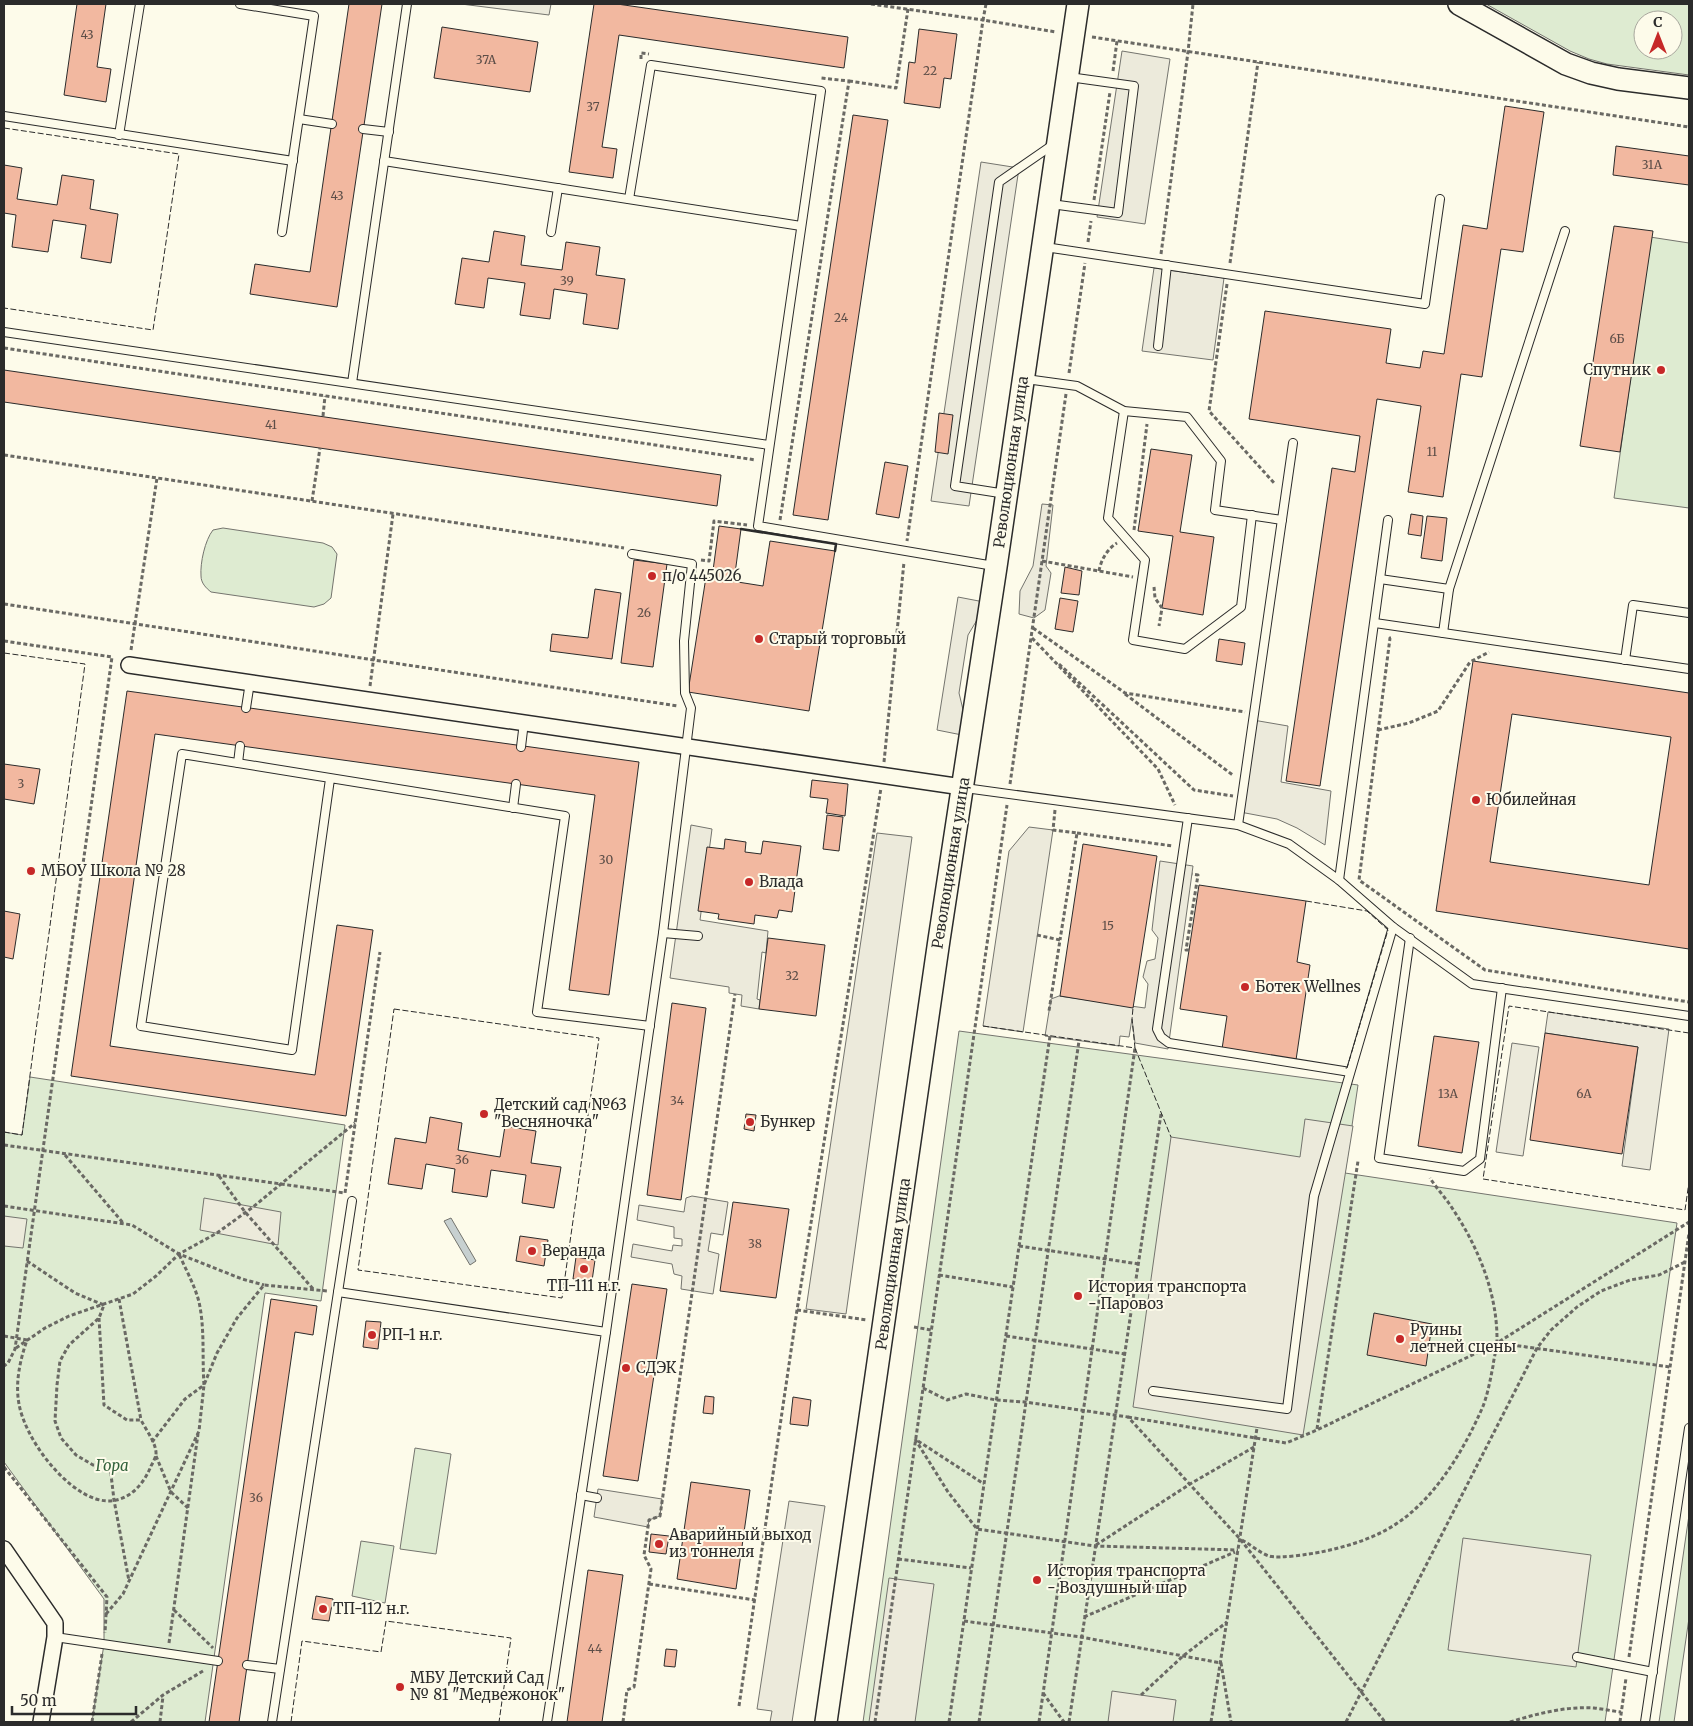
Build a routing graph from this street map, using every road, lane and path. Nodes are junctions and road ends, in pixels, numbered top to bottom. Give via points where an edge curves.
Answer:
1 (140, 4) edge
2 (240, 4) edge
3 (407, 4) edge
4 (871, 4) edge
5 (986, 4) edge
6 (1078, 4) edge
7 (1192, 4) edge
8 (1459, 4) edge
9 (908, 9) junction
10 (983, 20) junction
11 (1074, 35) junction
12 (1117, 41) junction
13 (1188, 52) junction
14 (1258, 62) junction
15 (1067, 77) junction
16 (849, 81) dead end
17 (1111, 83) junction
18 (1689, 88) edge
19 (4, 116) edge
20 (299, 119) junction
21 (332, 124) dead end
22 (1689, 127) edge
23 (363, 129) dead end
24 (389, 132) junction
25 (119, 135) junction
26 (1058, 142) junction
27 (293, 161) junction
28 (384, 161) junction
29 (558, 188) junction
30 (1440, 199) dead end
31 (629, 200) junction
32 (1049, 204) junction
33 (1093, 209) junction
34 (801, 226) junction
35 (1565, 231) dead end
36 (282, 232) dead end
37 (551, 232) dead end
38 (1043, 246) junction
39 (1087, 253) junction
40 (1164, 265) junction
41 (1228, 275) junction
42 (4, 332) edge
43 (1158, 346) dead end
44 (4, 348) edge
45 (1024, 379) junction
46 (352, 383) junction
47 (1068, 384) junction
48 (325, 396) junction
49 (1124, 411) junction
50 (1148, 413) junction
51 (323, 416) dead end
52 (1293, 443) dead end
53 (769, 445) junction
54 (320, 448) dead end
55 (4, 455) edge
56 (767, 461) junction
57 (156, 478) junction
58 (1007, 494) junction
59 (1285, 495) junction
60 (312, 502) junction
61 (393, 514) junction
62 (1252, 515) junction
63 (1282, 520) junction
64 (1388, 520) dead end
65 (758, 526) junction
66 (1125, 537) junction
67 (905, 551) junction
68 (633, 552) joint
69 (699, 560) dead end
70 (1042, 560) junction
71 (996, 567) junction
72 (1099, 571) junction
73 (1142, 579) junction
74 (1380, 579) junction
75 (1449, 589) junction
76 (4, 604) edge
77 (1689, 613) edge
78 (1375, 623) junction
79 (135, 624) junction
80 (1160, 626) dead end
81 (1033, 628) junction
82 (1443, 633) junction
83 (1031, 638) junction
84 (1399, 640) dead end
85 (4, 641) edge
86 (1481, 651) dead end
87 (1489, 652) junction
88 (1498, 654) dead end
89 (374, 660) junction
90 (1625, 660) junction
91 (129, 665) joint
92 (1689, 670) edge
93 (250, 682) junction
94 (1125, 693) junction
95 (368, 699) junction
96 (246, 708) dead end
97 (691, 708) junction
98 (1254, 714) junction
99 (524, 722) junction
100 (1378, 730) junction
101 (240, 746) dead end
102 (521, 747) dead end
103 (686, 748) junction
104 (238, 763) junction
105 (883, 777) junction
106 (330, 779) junction
107 (516, 784) dead end
108 (1244, 784) junction
109 (962, 787) junction
110 (1009, 794) junction
111 (1242, 798) junction
112 (512, 808) junction
113 (1184, 817) junction
114 (1238, 825) junction
115 (1053, 830) dead end
116 (1077, 833) junction
117 (1177, 846) dead end
118 (1339, 880) junction
119 (1393, 926) junction
120 (663, 933) junction
121 (1037, 935) dead end
122 (698, 936) dead end
123 (1410, 938) junction
124 (1060, 940) junction
125 (380, 952) dead end
126 (1502, 988) junction
127 (735, 994) dead end
128 (1689, 1002) edge
129 (1049, 1010) dead end
130 (1689, 1016) edge
131 (650, 1026) junction
132 (1050, 1036) dead end
133 (1079, 1041) dead end
134 (1135, 1048) dead end
135 (1350, 1072) junction
136 (1161, 1114) dead end
137 (355, 1123) junction
138 (4, 1145) edge
139 (42, 1151) junction
140 (65, 1154) junction
141 (1358, 1161) dead end
142 (1420, 1164) junction
143 (219, 1176) junction
144 (279, 1184) junction
145 (352, 1200) dead end
146 (4, 1206) edge
147 (34, 1210) junction
148 (245, 1212) junction
149 (1689, 1222) edge
150 (124, 1224) junction
151 (1689, 1233) edge
152 (1019, 1246) junction
153 (1048, 1250) junction
154 (179, 1254) junction
155 (1105, 1258) junction
156 (27, 1261) junction
157 (1685, 1262) junction
158 (1139, 1264) junction
159 (939, 1275) junction
160 (264, 1285) junction
161 (1013, 1287) junction
162 (314, 1290) junction
163 (338, 1292) junction
164 (119, 1299) junction
165 (104, 1305) junction
166 (797, 1310) junction
167 (99, 1318) junction
168 (869, 1321) dead end
169 (914, 1327) dead end
170 (931, 1330) junction
171 (606, 1332) junction
172 (4, 1336) edge
173 (1006, 1336) junction
174 (16, 1339) junction
175 (27, 1340) junction
176 (1035, 1341) junction
177 (1497, 1342) junction
178 (15, 1348) junction
179 (1537, 1348) junction
180 (1092, 1349) junction
181 (1125, 1354) junction
182 (4, 1366) edge
183 (1670, 1367) junction
184 (204, 1385) junction
185 (923, 1388) junction
186 (1153, 1391) dead end
187 (996, 1400) junction
188 (1025, 1402) junction
189 (1082, 1411) junction
190 (1116, 1415) junction
191 (1128, 1417) junction
192 (141, 1420) junction
193 (1257, 1428) dead end
194 (1689, 1428) edge
195 (1316, 1430) junction
196 (199, 1431) junction
197 (1255, 1438) junction
198 (915, 1439) junction
199 (152, 1442) junction
200 (1254, 1447) junction
201 (156, 1455) junction
202 (4, 1467) edge
203 (984, 1484) junction
204 (1190, 1484) junction
205 (171, 1492) junction
206 (581, 1495) junction
207 (597, 1498) dead end
208 (114, 1500) junction
209 (188, 1508) junction
210 (977, 1530) junction
211 (1006, 1534) junction
212 (1240, 1539) junction
213 (1064, 1542) junction
214 (1095, 1546) junction
215 (4, 1549) edge
216 (1238, 1550) junction
217 (898, 1559) junction
218 (972, 1568) junction
219 (129, 1582) junction
220 (649, 1584) junction
221 (755, 1600) junction
222 (174, 1609) junction
223 (106, 1614) junction
224 (1084, 1617) junction
225 (964, 1621) junction
226 (1227, 1622) junction
227 (993, 1625) junction
228 (1052, 1633) junction
229 (55, 1637) junction
230 (1081, 1637) junction
231 (104, 1644) junction
232 (215, 1650) dead end
233 (168, 1654) junction
234 (1183, 1656) junction
235 (1577, 1657) dead end
236 (218, 1661) dead end
237 (1221, 1663) junction
238 (247, 1665) dead end
239 (210, 1667) dead end
240 (1628, 1667) junction
241 (280, 1669) junction
242 (1653, 1672) junction
243 (1043, 1692) junction
244 (1361, 1692) junction
245 (163, 1695) junction
246 (1141, 1695) dead end
247 (739, 1706) dead end
248 (1621, 1712) junction
249 (41, 1722) edge
250 (92, 1722) edge
251 (131, 1722) edge
252 (160, 1722) edge
253 (272, 1722) edge
254 (547, 1722) edge
255 (623, 1722) edge
256 (826, 1722) edge
257 (874, 1722) edge
258 (949, 1722) edge
259 (979, 1722) edge
260 (1039, 1722) edge
261 (1064, 1722) edge
262 (1069, 1722) edge
263 (1212, 1722) edge
264 (1231, 1722) edge
265 (1346, 1722) edge
266 (1385, 1722) edge
267 (1510, 1722) edge
268 (1620, 1722) edge
269 (1645, 1722) edge

1 - 25 lane
2 - 20 lane via 314,16
3 - 24 lane
4 - 9 path
5 - 10 path
6 - 11 main road, Революционная улица
7 - 13 path
8 - 18 main road via 1566,64 1618,79
9 - 10 path
9 - 16 path via 896,88
10 - 11 path
10 - 67 path
11 - 12 path
11 - 15 main road, Революционная улица
12 - 13 path
12 - 17 path
13 - 14 path
13 - 40 path
14 - 22 path
14 - 41 path
15 - 17 lane
15 - 26 main road, Революционная улица
17 - 33 path
17 - 33 lane via 1134,86 1118,213
19 - 25 lane
20 - 21 lane
20 - 27 lane
23 - 24 lane
24 - 28 lane
25 - 27 lane
26 - 32 main road, Революционная улица
26 - 58 lane via 999,182 959,456 955,486
27 - 36 lane
28 - 29 lane
28 - 46 lane
29 - 31 lane
29 - 37 lane
30 - 41 lane via 1425,304
31 - 34 lane
31 - 34 lane via 651,66 821,91
32 - 33 lane
32 - 38 main road, Революционная улица
33 - 39 path
34 - 53 lane
35 - 75 lane
38 - 39 lane
38 - 45 main road, Революционная улица
39 - 40 lane
39 - 47 path
40 - 41 lane
40 - 43 lane
41 - 59 path via 1209,411
42 - 46 lane
44 - 48 path
45 - 47 lane
45 - 58 main road, Революционная улица
46 - 53 lane
47 - 49 lane
47 - 70 path
48 - 51 path
48 - 56 path
49 - 50 lane
49 - 66 lane via 1108,518
50 - 62 lane via 1187,418 1221,461 1215,510
50 - 66 path via 1133,531
52 - 59 lane
53 - 56 lane
54 - 60 path
55 - 57 path
56 - 65 lane
57 - 60 path
57 - 79 path
58 - 71 main road, Революционная улица
59 - 63 lane
60 - 61 path
61 - 68 path
61 - 89 path
62 - 63 lane
62 - 73 lane via 1241,607 1186,649 1133,640
63 - 98 lane
64 - 74 lane
65 - 67 lane
65 - 69 path via 714,521 709,561
66 - 72 path via 1112,546
66 - 73 lane via 1145,560
67 - 71 lane
67 - 105 path
68 - 97 lane via 692,564 684,641 684,693
70 - 72 path
70 - 81 path
71 - 109 main road, Революционная улица
72 - 73 path
73 - 80 path via 1154,581 1154,598 1162,608
74 - 75 lane
74 - 78 lane
75 - 82 lane
76 - 79 path
77 - 90 lane via 1634,605
78 - 82 lane
78 - 118 lane
79 - 89 path
79 - 91 path
81 - 83 path
81 - 94 path
82 - 90 lane
83 - 110 path
83 - 111 path via 1194,790
83 - 113 path via 1158,770
84 - 100 path via 1390,638
85 - 139 path via 112,657
86 - 87 path
87 - 88 path
87 - 100 path via 1470,662 1438,711 1409,723
89 - 95 path
89 - 97 path
90 - 92 lane
91 - 93 street
93 - 95 street
93 - 96 lane
94 - 98 path
94 - 108 path
95 - 99 street
97 - 103 lane
98 - 108 lane
99 - 102 lane
99 - 103 street
100 - 128 path via 1359,880 1485,970
101 - 104 lane
103 - 105 street
103 - 120 lane
104 - 106 lane
104 - 106 lane via 182,754 141,1026 292,1050
105 - 109 street
105 - 166 path
106 - 112 lane
107 - 112 lane
108 - 111 lane
109 - 110 lane
109 - 256 main road, Революционная улица
110 - 113 lane
110 - 159 path
111 - 114 lane
112 - 131 lane via 565,816 537,1012
113 - 114 lane
113 - 135 lane via 1156,1029 1161,1037 1169,1044
114 - 118 lane via 1289,844
115 - 116 path
116 - 117 path
116 - 124 path
118 - 119 lane
119 - 123 lane
119 - 135 lane
120 - 122 lane
120 - 131 lane
121 - 124 path
123 - 126 lane via 1472,984
123 - 142 lane via 1379,1158
124 - 129 path
125 - 137 path
126 - 130 lane
126 - 142 lane via 1480,1159 1464,1171
127 - 220 path via 660,1516 649,1520 644,1555 651,1569
131 - 171 lane
132 - 152 path
133 - 153 path
134 - 155 path
135 - 186 lane via 1314,1196 1287,1409
136 - 158 path
137 - 144 path
137 - 144 path via 345,1193
138 - 139 path
139 - 140 path
139 - 147 path
140 - 143 path
140 - 150 path
141 - 195 path
142 - 177 path via 1448,1202 1484,1269 1494,1306
143 - 144 path
143 - 148 path
144 - 148 path
145 - 163 lane
146 - 147 path
147 - 150 path
147 - 156 path
148 - 154 path via 217,1233
148 - 162 path
149 - 177 path
150 - 154 path via 132,1225
151 - 157 path
152 - 153 path
152 - 161 path
153 - 155 path
153 - 176 path
154 - 160 path
154 - 164 path via 133,1294
154 - 184 path via 199,1302
155 - 158 path
155 - 180 path
156 - 165 path via 75,1293
156 - 174 path
157 - 179 path via 1659,1275 1630,1280 1601,1291 1577,1306
157 - 183 path
158 - 181 path
159 - 161 path
159 - 170 path
160 - 162 path
160 - 184 path via 233,1325
161 - 173 path
162 - 163 path
163 - 171 lane
163 - 241 lane
164 - 165 path
164 - 192 path
165 - 167 path
165 - 175 path via 68,1316
166 - 168 path
166 - 221 path
167 - 192 path via 104,1405 127,1420
167 - 208 path via 69,1345 60,1362 55,1421 61,1438 76,1455 93,1465 110,1466
169 - 170 path
170 - 185 path
171 - 206 lane
172 - 174 path
173 - 176 path
173 - 187 path
174 - 175 path
174 - 178 path
175 - 178 path
175 - 208 path via 21,1356 18,1384 19,1404 29,1431 56,1470 76,1488 96,1499
176 - 180 path
176 - 188 path
177 - 179 path
177 - 195 path
177 - 212 path via 1481,1412 1440,1481 1399,1522 1372,1538 1305,1555 1269,1556
178 - 182 path
179 - 183 path
179 - 244 path
180 - 181 path
180 - 189 path
181 - 190 path
183 - 240 path
184 - 196 path
184 - 199 path via 185,1399
185 - 187 path via 947,1400 966,1394
185 - 198 path
187 - 188 path
187 - 203 path
188 - 189 path
188 - 211 path
189 - 190 path
189 - 213 path
190 - 191 path
190 - 214 path
191 - 197 path
191 - 204 path
192 - 199 path
193 - 197 path
194 - 242 lane
195 - 197 path via 1286,1443
196 - 205 path
196 - 209 path
197 - 200 path
198 - 203 path
198 - 210 path via 948,1492
198 - 217 path
199 - 201 path
200 - 204 path
200 - 212 path
201 - 205 path
201 - 208 path via 140,1487 128,1496
202 - 223 path via 107,1597
203 - 210 path
204 - 212 path
204 - 214 path
205 - 209 path
205 - 219 path
206 - 207 lane
206 - 254 lane
208 - 219 path
209 - 222 path
210 - 211 path
210 - 218 path
211 - 213 path
211 - 227 path
212 - 216 path
212 - 244 path
213 - 214 path
213 - 228 path
214 - 216 path
214 - 224 path
215 - 229 street via 55,1623
216 - 224 path
216 - 226 path
217 - 218 path
217 - 257 path
218 - 225 path
219 - 223 path
220 - 221 path
220 - 255 path via 634,1686 627,1690
221 - 247 path
222 - 232 path
222 - 233 path
223 - 231 path
224 - 230 path
225 - 227 path
225 - 258 path
226 - 234 path
226 - 237 path
227 - 228 path
227 - 259 path
228 - 230 path
228 - 243 path
229 - 231 lane
229 - 249 street
230 - 234 path
230 - 262 path
231 - 233 lane
231 - 250 path
233 - 236 lane
234 - 237 path
234 - 246 path
235 - 240 lane
237 - 263 path
237 - 264 path
238 - 241 lane
239 - 245 path
240 - 242 lane
240 - 248 path
241 - 253 lane
242 - 269 lane
243 - 260 path
243 - 261 path
244 - 265 path
244 - 266 path
245 - 251 path
245 - 252 path
248 - 267 path via 1593,1708 1545,1712
248 - 268 path

